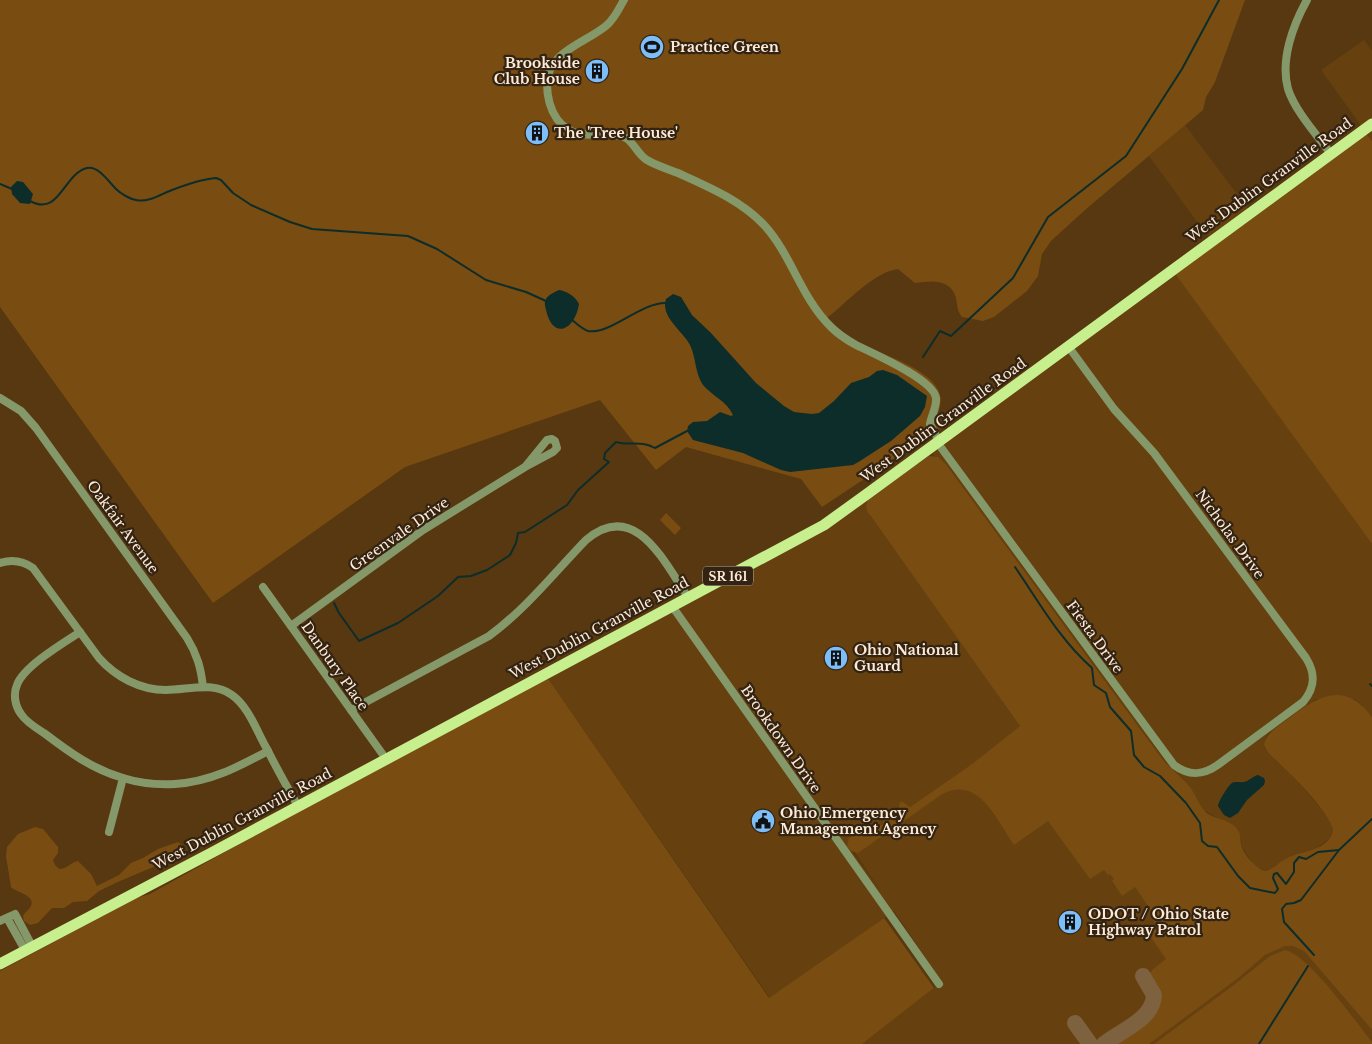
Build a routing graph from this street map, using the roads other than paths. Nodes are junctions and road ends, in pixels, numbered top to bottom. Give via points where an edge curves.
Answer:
1 (624, 0) edge
2 (1307, 0) edge
3 (1372, 124) edge
4 (1331, 154) junction
5 (1068, 346) junction
6 (0, 398) edge
7 (938, 442) junction
8 (525, 467) dead end
9 (0, 563) edge
10 (263, 587) dead end
11 (688, 597) junction
12 (672, 606) junction
13 (291, 626) junction
14 (80, 632) junction
15 (203, 687) junction
16 (351, 710) junction
17 (1260, 734) joint
18 (268, 751) junction
19 (386, 759) junction
20 (123, 778) junction
21 (298, 806) junction
22 (109, 832) dead end
23 (3, 920) edge
24 (29, 948) junction
25 (0, 964) edge
26 (939, 984) dead end

1 - 7 street, Fiesta Drive via 608,24 574,45 551,69 548,93 551,110 557,119 576,134 626,138 646,160 723,194 752,214 774,238 807,296 830,326 854,344 894,363 933,392 936,400 930,423
2 - 4 street via 1289,46 1286,61 1288,90
3 - 4 main road, West Dublin Granville Road / SR 161
4 - 5 main road, West Dublin Granville Road / SR 161
5 - 7 main road, West Dublin Granville Road / SR 161
5 - 17 street, Nicholas Drive via 1114,409 1154,452 1310,665 1314,682 1307,696
6 - 15 street, Oakfair Avenue via 21,411 36,428 187,638 198,657
7 - 11 main road, West Dublin Granville Road / SR 161 via 824,524
7 - 17 street, Fiesta Drive via 1174,765 1186,773 1207,772
8 - 13 street, Greenvale Drive via 423,530
9 - 14 street via 20,562 34,568
10 - 13 street, Danbury Place
11 - 12 main road, West Dublin Granville Road / SR 161
11 - 16 street via 646,538 629,528 608,526 597,530 586,540 518,612 489,636
12 - 19 main road, West Dublin Granville Road / SR 161
12 - 26 street, Brookdown Drive
13 - 16 street, Danbury Place
14 - 15 street via 104,663 130,682 162,690
14 - 20 street via 26,671 17,683 18,710 30,723 84,762
15 - 18 street via 223,690 238,699
16 - 19 street, Danbury Place
18 - 20 street via 226,772 197,781 159,784
18 - 21 street
19 - 21 main road, West Dublin Granville Road / SR 161
20 - 22 street
21 - 24 main road, West Dublin Granville Road / SR 161
23 - 24 street
23 - 24 street via 15,914
24 - 25 main road, West Dublin Granville Road / SR 161

